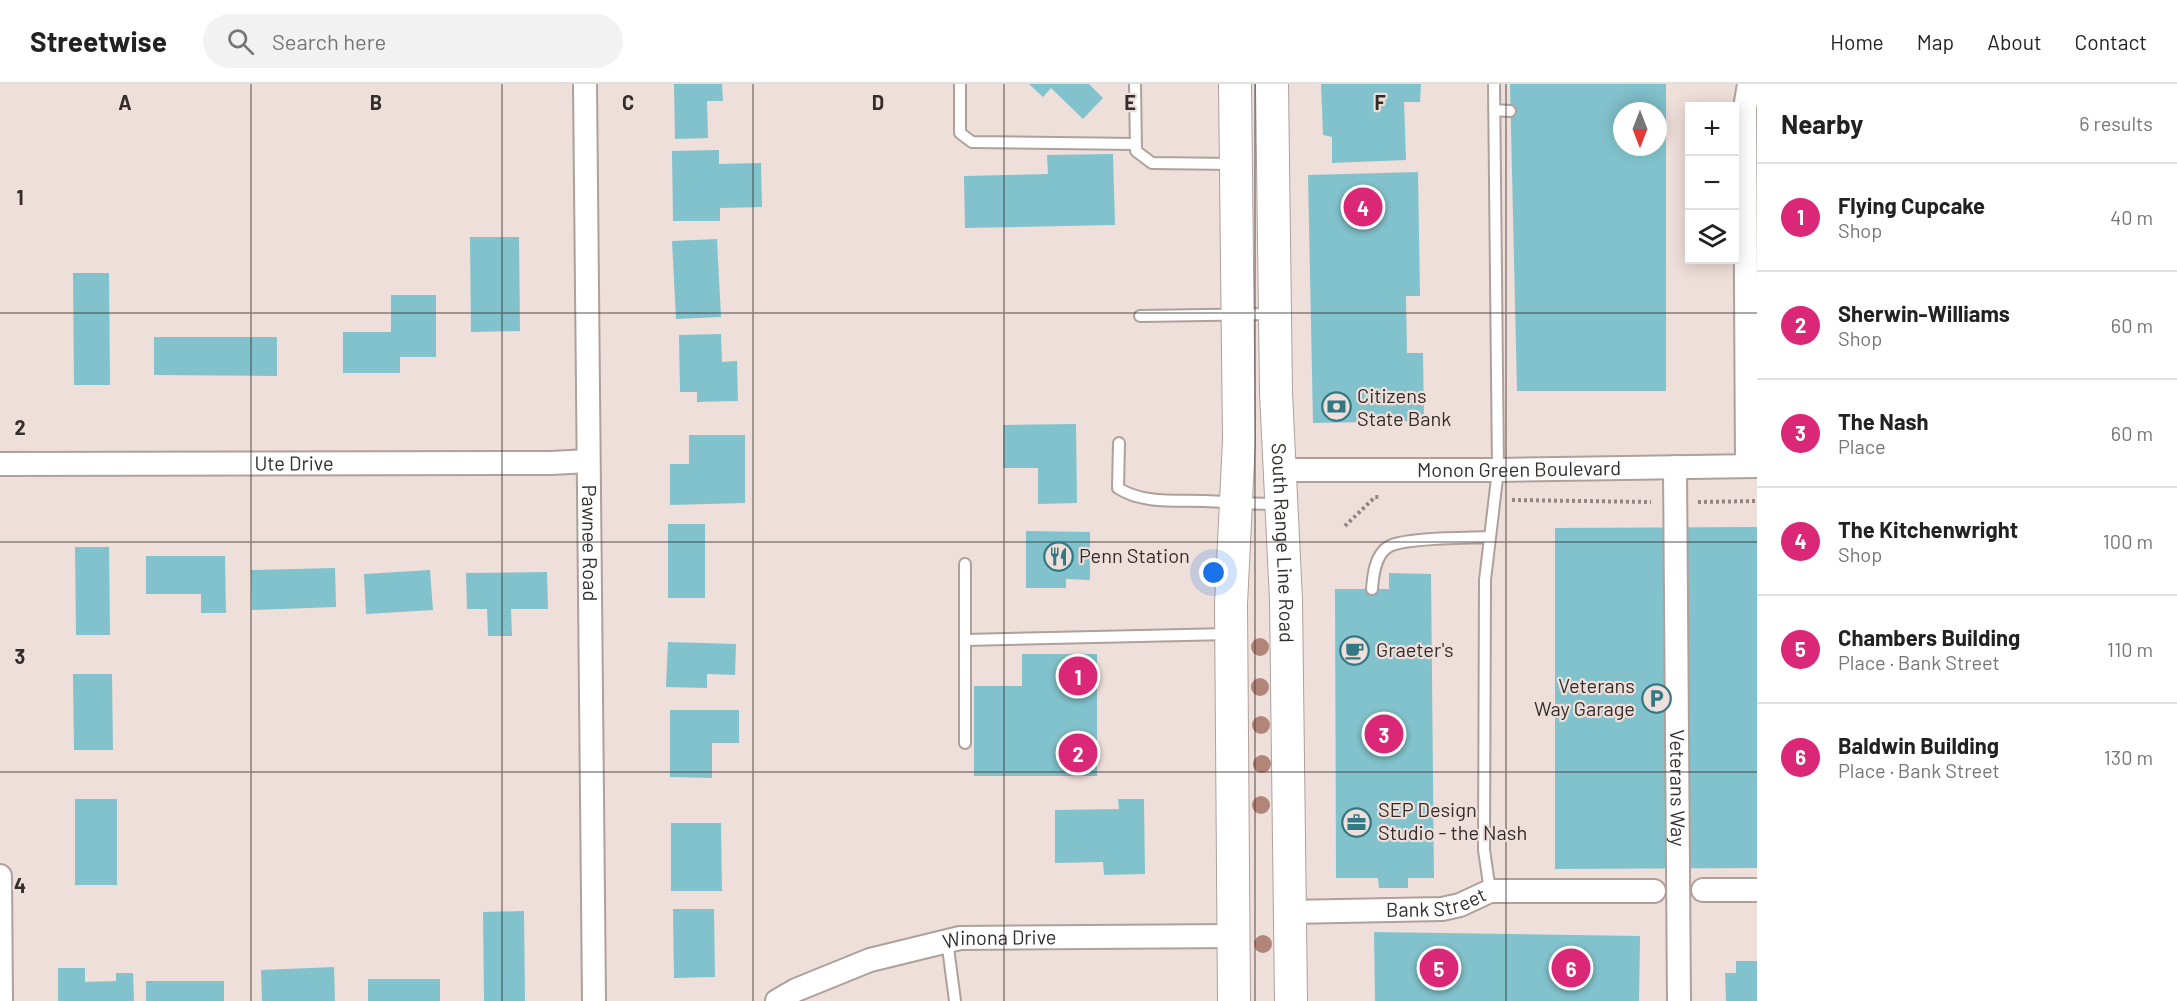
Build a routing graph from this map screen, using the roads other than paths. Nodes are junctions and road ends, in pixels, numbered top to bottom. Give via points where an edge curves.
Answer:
1 (585, 84) edge
2 (960, 84) edge
3 (1135, 84) edge
4 (1235, 84) edge
5 (1272, 84) edge
6 (1494, 84) edge
7 (1749, 84) edge
8 (1494, 111) junction
9 (1510, 111) dead end
10 (1135, 144) junction
11 (1236, 164) junction
12 (1238, 314) junction
13 (1275, 314) junction
14 (1140, 316) dead end
15 (1119, 443) dead end
16 (588, 461) junction
17 (0, 464) edge
18 (1752, 466) edge
19 (1675, 467) junction
20 (1281, 470) junction
21 (1498, 470) junction
22 (1236, 504) junction
23 (1282, 504) junction
24 (1490, 537) junction
25 (965, 564) dead end
26 (1372, 589) dead end
27 (1232, 634) junction
28 (965, 640) junction
29 (965, 743) dead end
30 (0, 876) edge
31 (1703, 890) dead end
32 (1757, 890) edge
33 (1490, 891) junction
34 (1654, 891) dead end
35 (1289, 912) junction
36 (1234, 936) junction
37 (947, 940) junction
38 (2, 1001) edge
39 (594, 1001) edge
40 (777, 1001) edge
41 (955, 1001) edge
42 (1234, 1001) edge
43 (1291, 1001) edge
44 (1679, 1001) edge

1 - 16 street, Pawnee Road
2 - 10 lane via 960,133 972,142
3 - 10 lane
4 - 11 main road, South Range Line Road
5 - 13 main road, South Range Line Road
6 - 8 lane
7 - 18 street via 1745,108
8 - 9 lane
8 - 21 lane
10 - 11 lane via 1136,151 1152,163
11 - 12 main road, South Range Line Road
12 - 13 lane
12 - 14 lane
12 - 22 main road, South Range Line Road
13 - 20 main road, South Range Line Road
15 - 22 lane via 1118,488 1128,494
16 - 17 street, Ute Drive
16 - 39 street, Pawnee Road
18 - 19 street, Monon Green Boulevard
19 - 21 street, Monon Green Boulevard
19 - 44 street, Veterans Way
20 - 21 street, Monon Green Boulevard
20 - 23 main road, South Range Line Road
21 - 24 lane
22 - 23 lane
22 - 27 main road, South Range Line Road
23 - 35 main road, South Range Line Road
24 - 26 lane via 1413,541 1388,547 1376,563
24 - 33 lane via 1485,580 1484,850
25 - 28 lane
27 - 28 lane
27 - 36 main road, South Range Line Road
28 - 29 lane
30 - 38 street
31 - 32 street
33 - 34 street, Bank Street
33 - 35 street, Bank Street via 1442,909
35 - 43 main road, South Range Line Road
36 - 37 street, Winona Drive
36 - 42 main road, South Range Line Road
37 - 40 street, Winona Drive via 870,960
37 - 41 lane

